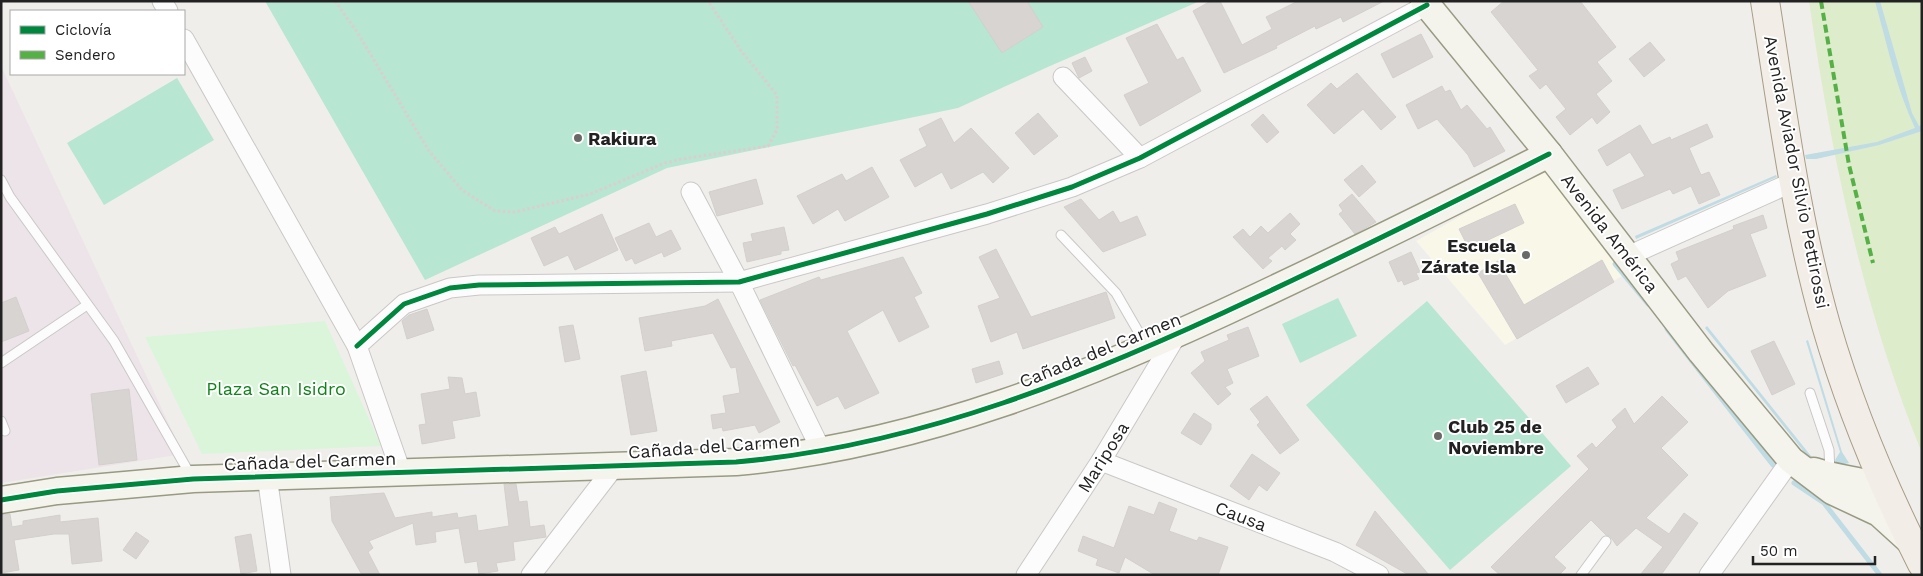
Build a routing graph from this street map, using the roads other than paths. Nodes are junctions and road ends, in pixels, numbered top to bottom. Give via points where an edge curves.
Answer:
1 (1765, 1) edge
2 (1425, 3) edge
3 (185, 41) edge
4 (1063, 77) dead end
5 (1549, 154) junction
6 (1140, 158) junction
7 (1, 180) edge
8 (1795, 181) junction
9 (691, 192) dead end
10 (1061, 235) dead end
11 (1628, 256) junction
12 (739, 282) junction
13 (87, 305) junction
14 (1176, 336) junction
15 (357, 346) junction
16 (1148, 348) junction
17 (1, 363) edge
18 (1810, 393) dead end
19 (1, 421) edge
20 (5, 431) dead end
21 (822, 452) junction
22 (1101, 461) junction
23 (1794, 462) junction
24 (614, 467) junction
25 (401, 472) junction
26 (267, 476) junction
27 (1830, 476) junction
28 (193, 479) junction
29 (1888, 493) junction
30 (1, 500) edge
31 (1606, 541) dead end
32 (1916, 553) edge
33 (281, 575) edge
34 (531, 575) edge
35 (1026, 575) edge
36 (1379, 575) edge
37 (1581, 575) edge
38 (1709, 575) edge

1 - 8 main road, Avenida Aviador Silvio Pettirossi
2 - 5 street, Avenida América
2 - 6 street
3 - 15 street
4 - 6 street
5 - 11 street, Avenida América
5 - 14 street, Cañada del Carmen via 1392,234
6 - 12 street via 1072,187 987,214
7 - 13 lane
8 - 11 street
8 - 29 main road, Avenida Aviador Silvio Pettirossi via 1826,324 1847,392
9 - 12 street
10 - 16 lane via 1116,293
11 - 23 street, Avenida América via 1701,352
12 - 15 street via 450,288 404,304
12 - 21 street
13 - 17 lane
13 - 28 lane via 114,341
14 - 16 street, Cañada del Carmen
14 - 22 street, Mariposa
15 - 25 street
16 - 21 street, Cañada del Carmen via 934,426
18 - 27 lane via 1829,450
19 - 20 lane
21 - 24 street, Cañada del Carmen via 736,462
22 - 35 street, Mariposa
22 - 36 street, Causa via 1335,552
23 - 27 street
23 - 32 street, Avenida América via 1832,491 1878,513
23 - 38 street
24 - 25 street, Cañada del Carmen
24 - 34 street
25 - 26 street, Cañada del Carmen
26 - 28 street, Cañada del Carmen
26 - 33 street
27 - 29 street via 1855,479
28 - 30 street, Cañada del Carmen via 57,491
29 - 32 main road, Avenida Aviador Silvio Pettirossi
31 - 37 lane

